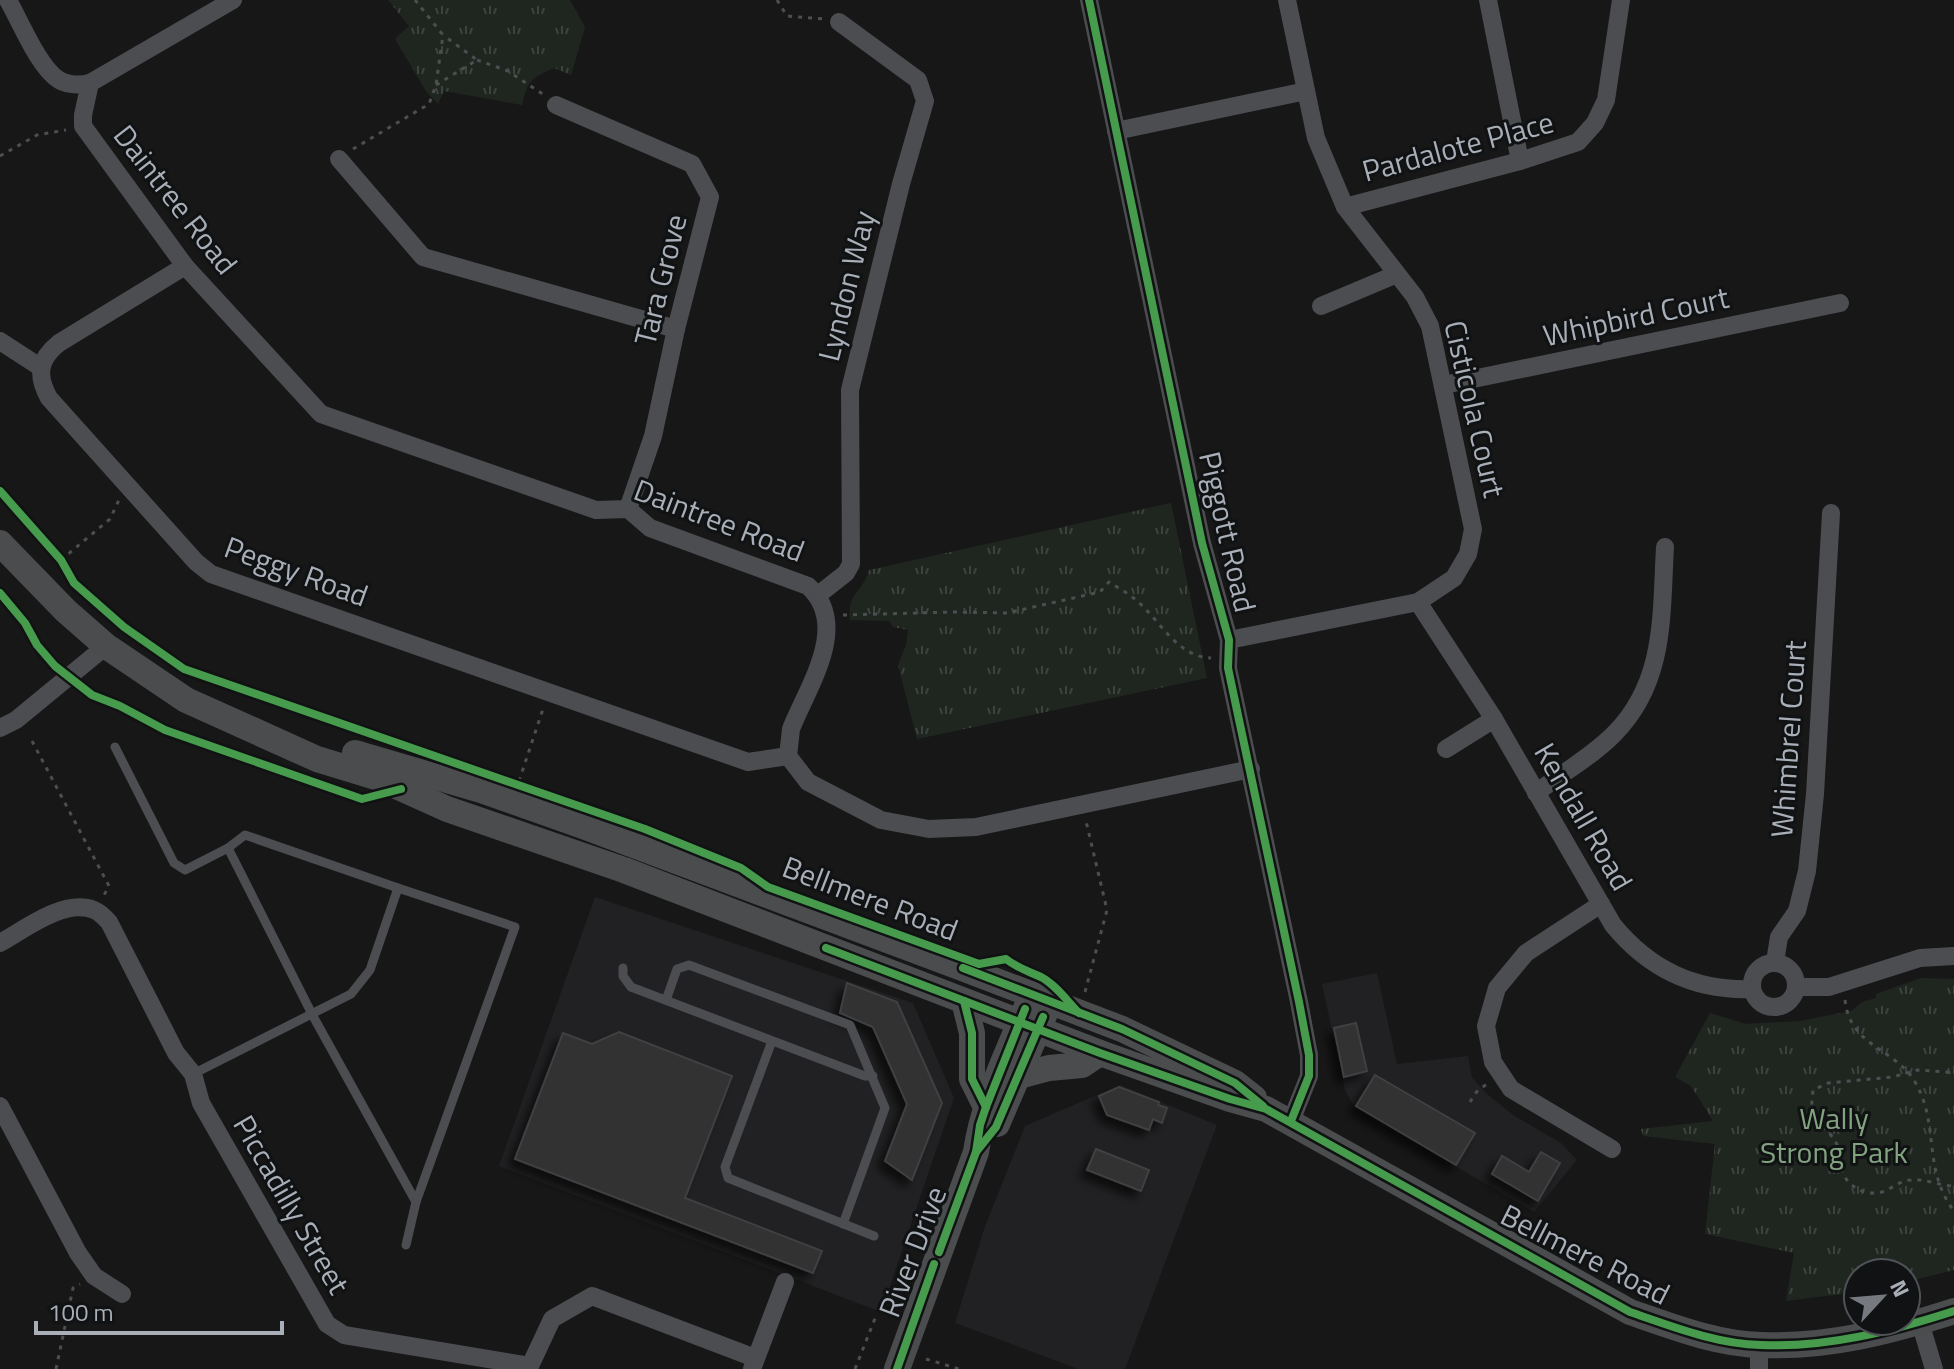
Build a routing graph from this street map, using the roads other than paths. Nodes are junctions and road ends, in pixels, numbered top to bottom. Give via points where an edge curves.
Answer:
1 (8, 0) edge
2 (233, 0) edge
3 (1089, 0) edge
4 (1287, 0) edge
5 (1488, 0) edge
6 (1621, 0) edge
7 (839, 22) road end
8 (90, 83) junction
9 (1306, 91) junction
10 (556, 105) road end
11 (1116, 131) junction
12 (339, 159) road end
13 (1520, 161) junction
14 (1345, 207) junction
15 (185, 266) junction
16 (1397, 274) junction
17 (1840, 303) dead end
18 (1321, 306) dead end
19 (676, 329) junction
20 (0, 341) edge
21 (40, 367) junction
22 (1444, 385) junction
23 (628, 509) junction
24 (1831, 513) dead end
25 (0, 543) edge
26 (1665, 547) dead end
27 (818, 595) junction
28 (1418, 602) junction
29 (106, 646) junction
30 (1229, 647) junction
31 (1494, 719) junction
32 (0, 728) edge
33 (252, 729) junction
34 (115, 747) dead end
35 (1446, 749) dead end
36 (788, 756) junction
37 (1251, 769) junction
38 (1536, 793) junction
39 (228, 848) junction
40 (398, 888) junction
41 (1601, 904) junction
42 (0, 943) edge
43 (1954, 956) edge
44 (1775, 962) junction
45 (623, 968) dead end
46 (1797, 987) junction
47 (1752, 989) junction
48 (1040, 998) junction
49 (666, 1000) junction
50 (964, 1001) junction
51 (313, 1016) junction
52 (1029, 1026) junction
53 (772, 1041) junction
54 (1100, 1053) junction
55 (193, 1074) junction
56 (873, 1076) junction
57 (1019, 1076) junction
58 (0, 1106) edge
59 (986, 1107) junction
60 (1266, 1109) junction
61 (1291, 1121) junction
62 (1612, 1149) dead end
63 (976, 1152) junction
64 (416, 1202) junction
65 (843, 1224) junction
66 (874, 1236) dead end
67 (406, 1245) dead end
68 (785, 1282) dead end
69 (122, 1294) dead end
70 (1954, 1311) edge
71 (1922, 1321) edge
72 (1922, 1329) edge
73 (1859, 1337) edge
74 (1759, 1357) edge
75 (754, 1364) edge
76 (897, 1369) edge
77 (1934, 1369) edge

1 - 8 street via 45,66 59,80
2 - 8 street
3 - 11 street, Piggott Road
4 - 9 street, Cisticola Court
5 - 13 street
6 - 13 street, Pardalote Place via 1606,100 1595,123 1578,142
7 - 27 street, Lyndon Way via 918,80 925,101 850,390 851,564
8 - 15 street, Daintree Road via 83,126
9 - 11 street
9 - 14 street, Cisticola Court via 1316,138
10 - 19 street, Tara Grove via 692,164 710,197
11 - 30 street, Piggott Road via 1202,543
12 - 19 street via 423,257
13 - 14 street, Pardalote Place
14 - 16 street, Cisticola Court
15 - 21 street via 59,343
15 - 23 street, Daintree Road via 321,414 596,510
16 - 18 street
16 - 22 street, Cisticola Court via 1430,326
17 - 22 street, Whipbird Court
19 - 23 street, Tara Grove via 653,436
20 - 21 street
21 - 36 street, Peggy Road via 40,383 49,398 211,574 748,762
22 - 28 street, Cisticola Court via 1473,529 1468,554 1454,578
23 - 27 street, Daintree Road via 650,528 808,586
24 - 44 street, Whimbrel Court via 1807,871 1797,911 1779,937
25 - 29 main road, Bellmere Road
26 - 38 street via 1659,649 1643,696 1615,733
27 - 36 street, Daintree Road via 828,619 826,645 791,729
28 - 30 street, Cisticola Court
28 - 31 street, Kendall Road
29 - 32 street
29 - 33 main road, Bellmere Road via 186,700
30 - 37 street, Piggott Road via 1228,668
31 - 35 street
31 - 38 street, Kendall Road
33 - 48 main road, Bellmere Road via 319,742 481,790
33 - 50 main road, Bellmere Road via 447,809 624,870
34 - 39 lane via 174,863 185,870
36 - 37 street via 808,782 836,799 881,820 929,829 976,827
37 - 61 street, Piggott Road via 1309,1055 1309,1076
38 - 41 street, Kendall Road
39 - 40 lane via 245,835
39 - 51 lane
40 - 51 lane via 370,970 351,994
40 - 64 lane via 515,927
41 - 47 street, Kendall Road via 1629,944 1663,971 1707,986
41 - 62 street via 1526,953 1497,988 1486,1026 1493,1062 1511,1089
42 - 55 street, Piccadilly Street via 60,911 96,911 109,922 176,1053
43 - 46 street via 1920,958 1843,984
44 - 46 street via 1791,970
44 - 47 street via 1759,968
45 - 49 lane via 631,987
46 - 47 street via 1792,999 1776,1007 1763,1005
48 - 52 main road, River Drive
48 - 60 main road, Bellmere Road via 1122,1029 1235,1083
49 - 53 lane
49 - 56 lane via 677,969 684,964 775,996 850,1025
50 - 52 main road, Bellmere Road
50 - 59 main road via 972,1033 972,1079
51 - 55 lane
51 - 64 lane
52 - 54 main road, Bellmere Road
52 - 57 main road, River Drive
52 - 59 main road, River Drive
53 - 56 lane
53 - 65 lane via 726,1173 733,1182
54 - 57 main road via 1082,1065
54 - 60 main road, Bellmere Road
55 - 75 street, Piccadilly Street via 201,1103 327,1324 344,1335 530,1366 552,1319 592,1296
56 - 65 lane via 885,1108
57 - 63 main road, River Drive via 996,1127
58 - 69 street via 78,1253 94,1276
59 - 63 main road, River Drive
60 - 61 main road, Bellmere Road
61 - 74 main road, Bellmere Road via 1630,1312
63 - 76 main road, River Drive
64 - 67 lane
65 - 66 lane
68 - 75 street
70 - 71 main road, Bellmere Road
72 - 77 street
73 - 74 main road, Bellmere Road

